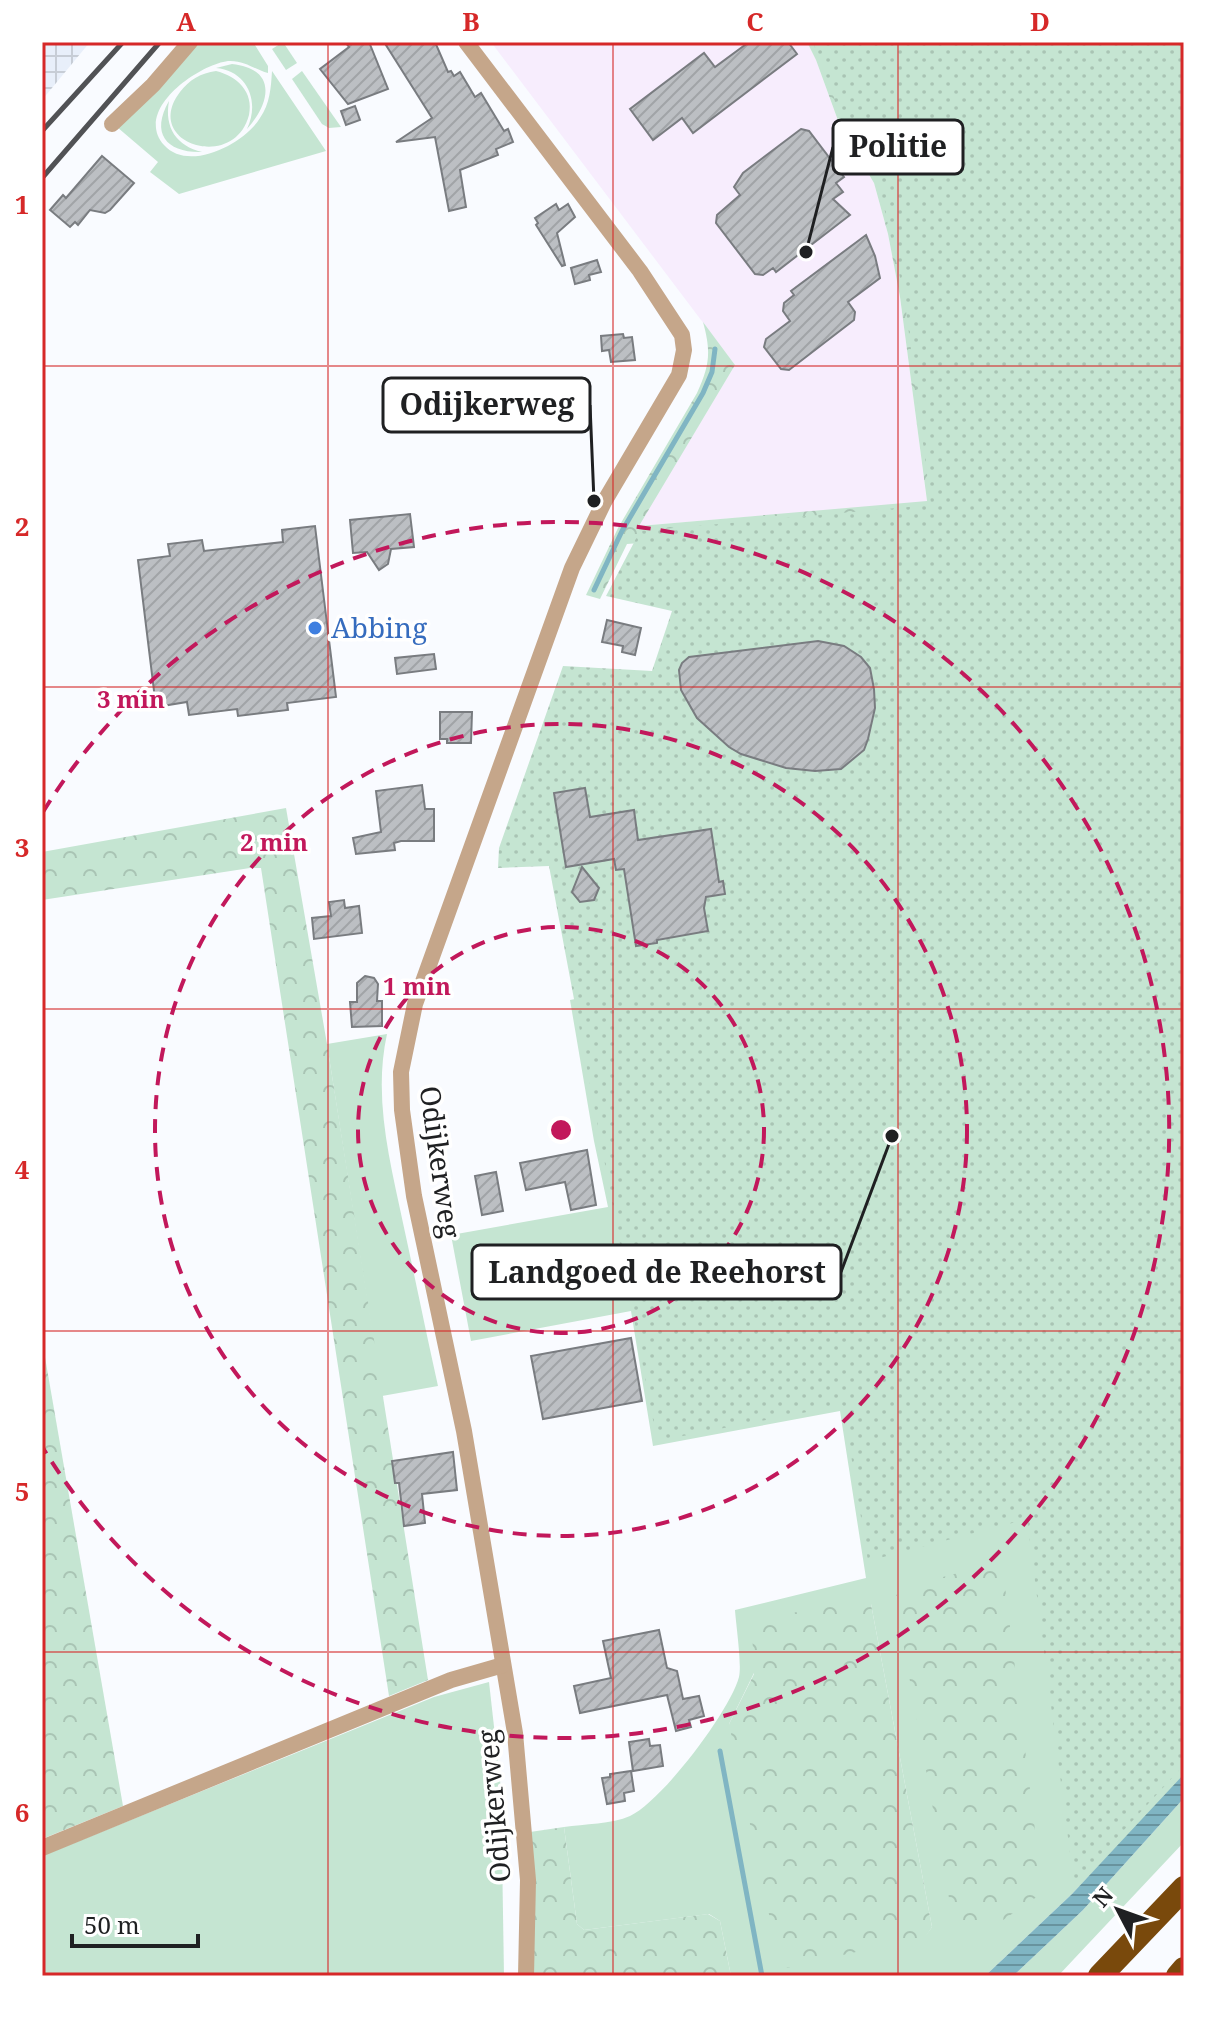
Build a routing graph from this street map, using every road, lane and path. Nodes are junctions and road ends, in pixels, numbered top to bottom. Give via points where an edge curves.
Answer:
1 (190, 42) edge
2 (466, 42) edge
3 (112, 124) dead end
4 (503, 1665) junction
5 (42, 1848) edge
6 (1184, 1888) edge
7 (1184, 1969) edge
8 (526, 1976) edge
9 (1100, 1976) edge
10 (1178, 1976) edge

1 - 3 street
2 - 4 street, Odijkerweg via 640,271 682,335 684,350 679,375 604,502 572,568 415,1004 401,1072 414,1196 464,1431
4 - 5 street via 451,1680
4 - 8 street, Odijkerweg via 515,1733 528,1880
6 - 9 highway
7 - 10 highway

